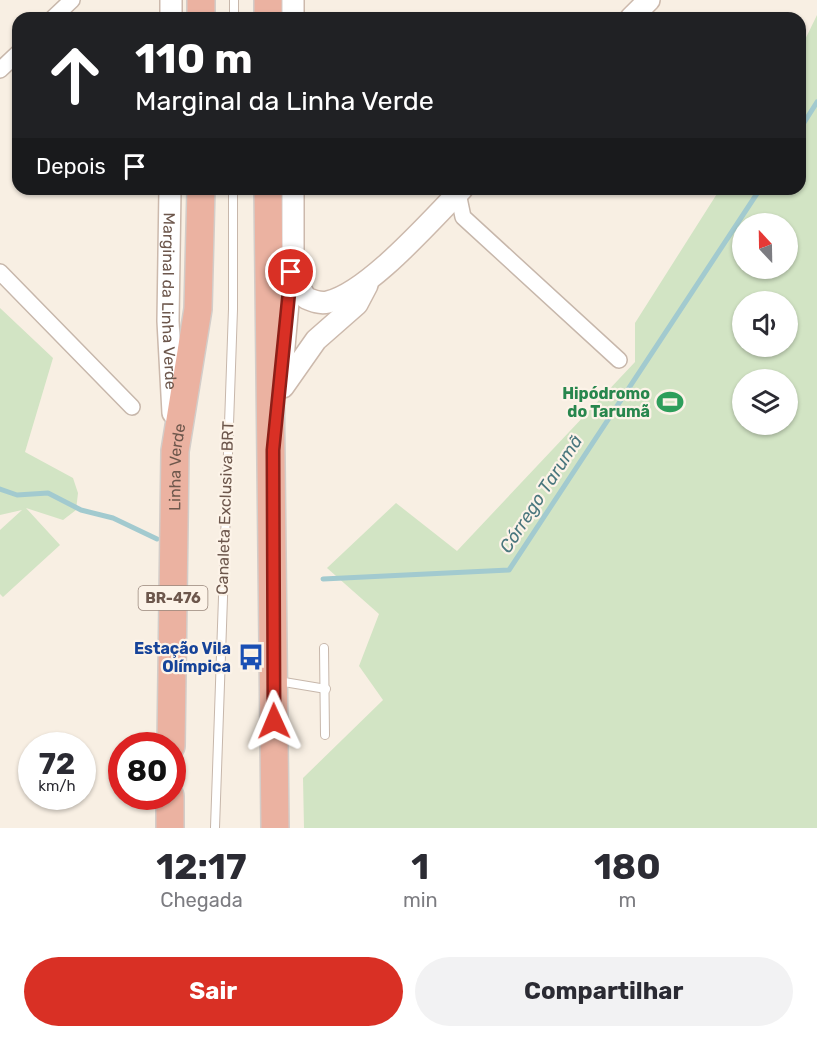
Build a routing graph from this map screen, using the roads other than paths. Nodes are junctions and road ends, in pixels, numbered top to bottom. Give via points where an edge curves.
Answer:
1 (72, 0) edge
2 (649, 0) edge
3 (59, 12) edge
4 (637, 12) edge
5 (12, 58) edge
6 (0, 70) edge
7 (170, 195) edge
8 (201, 195) edge
9 (233, 195) edge
10 (268, 195) edge
11 (293, 195) edge
12 (453, 195) edge
13 (459, 195) edge
14 (293, 248) junction
15 (0, 272) edge
16 (370, 279) junction
17 (619, 360) dead end
18 (280, 391) junction
19 (132, 407) dead end
20 (273, 450) junction
21 (175, 451) junction
22 (324, 648) dead end
23 (274, 681) junction
24 (326, 688) junction
25 (171, 732) edge
26 (325, 735) dead end
27 (170, 810) edge
28 (170, 828) edge
29 (215, 828) edge
30 (275, 828) edge

1 - 3 street
2 - 4 main road
5 - 6 street
7 - 21 main road, Marginal da Linha Verde via 168,321
8 - 21 highway, Linha Verde / BR-476 via 199,299
9 - 29 lane, Canaleta Exclusiva BRT via 233,309
10 - 20 highway
11 - 14 main road
12 - 16 main road
13 - 17 street via 463,216
14 - 16 main road via 296,282 306,298 327,302
14 - 18 main road
15 - 19 street
16 - 18 main road via 357,304 316,340
18 - 20 main road
20 - 23 highway
21 - 25 highway, Linha Verde / BR-476
22 - 24 lane
23 - 24 lane
23 - 30 highway
24 - 26 lane
27 - 28 highway

